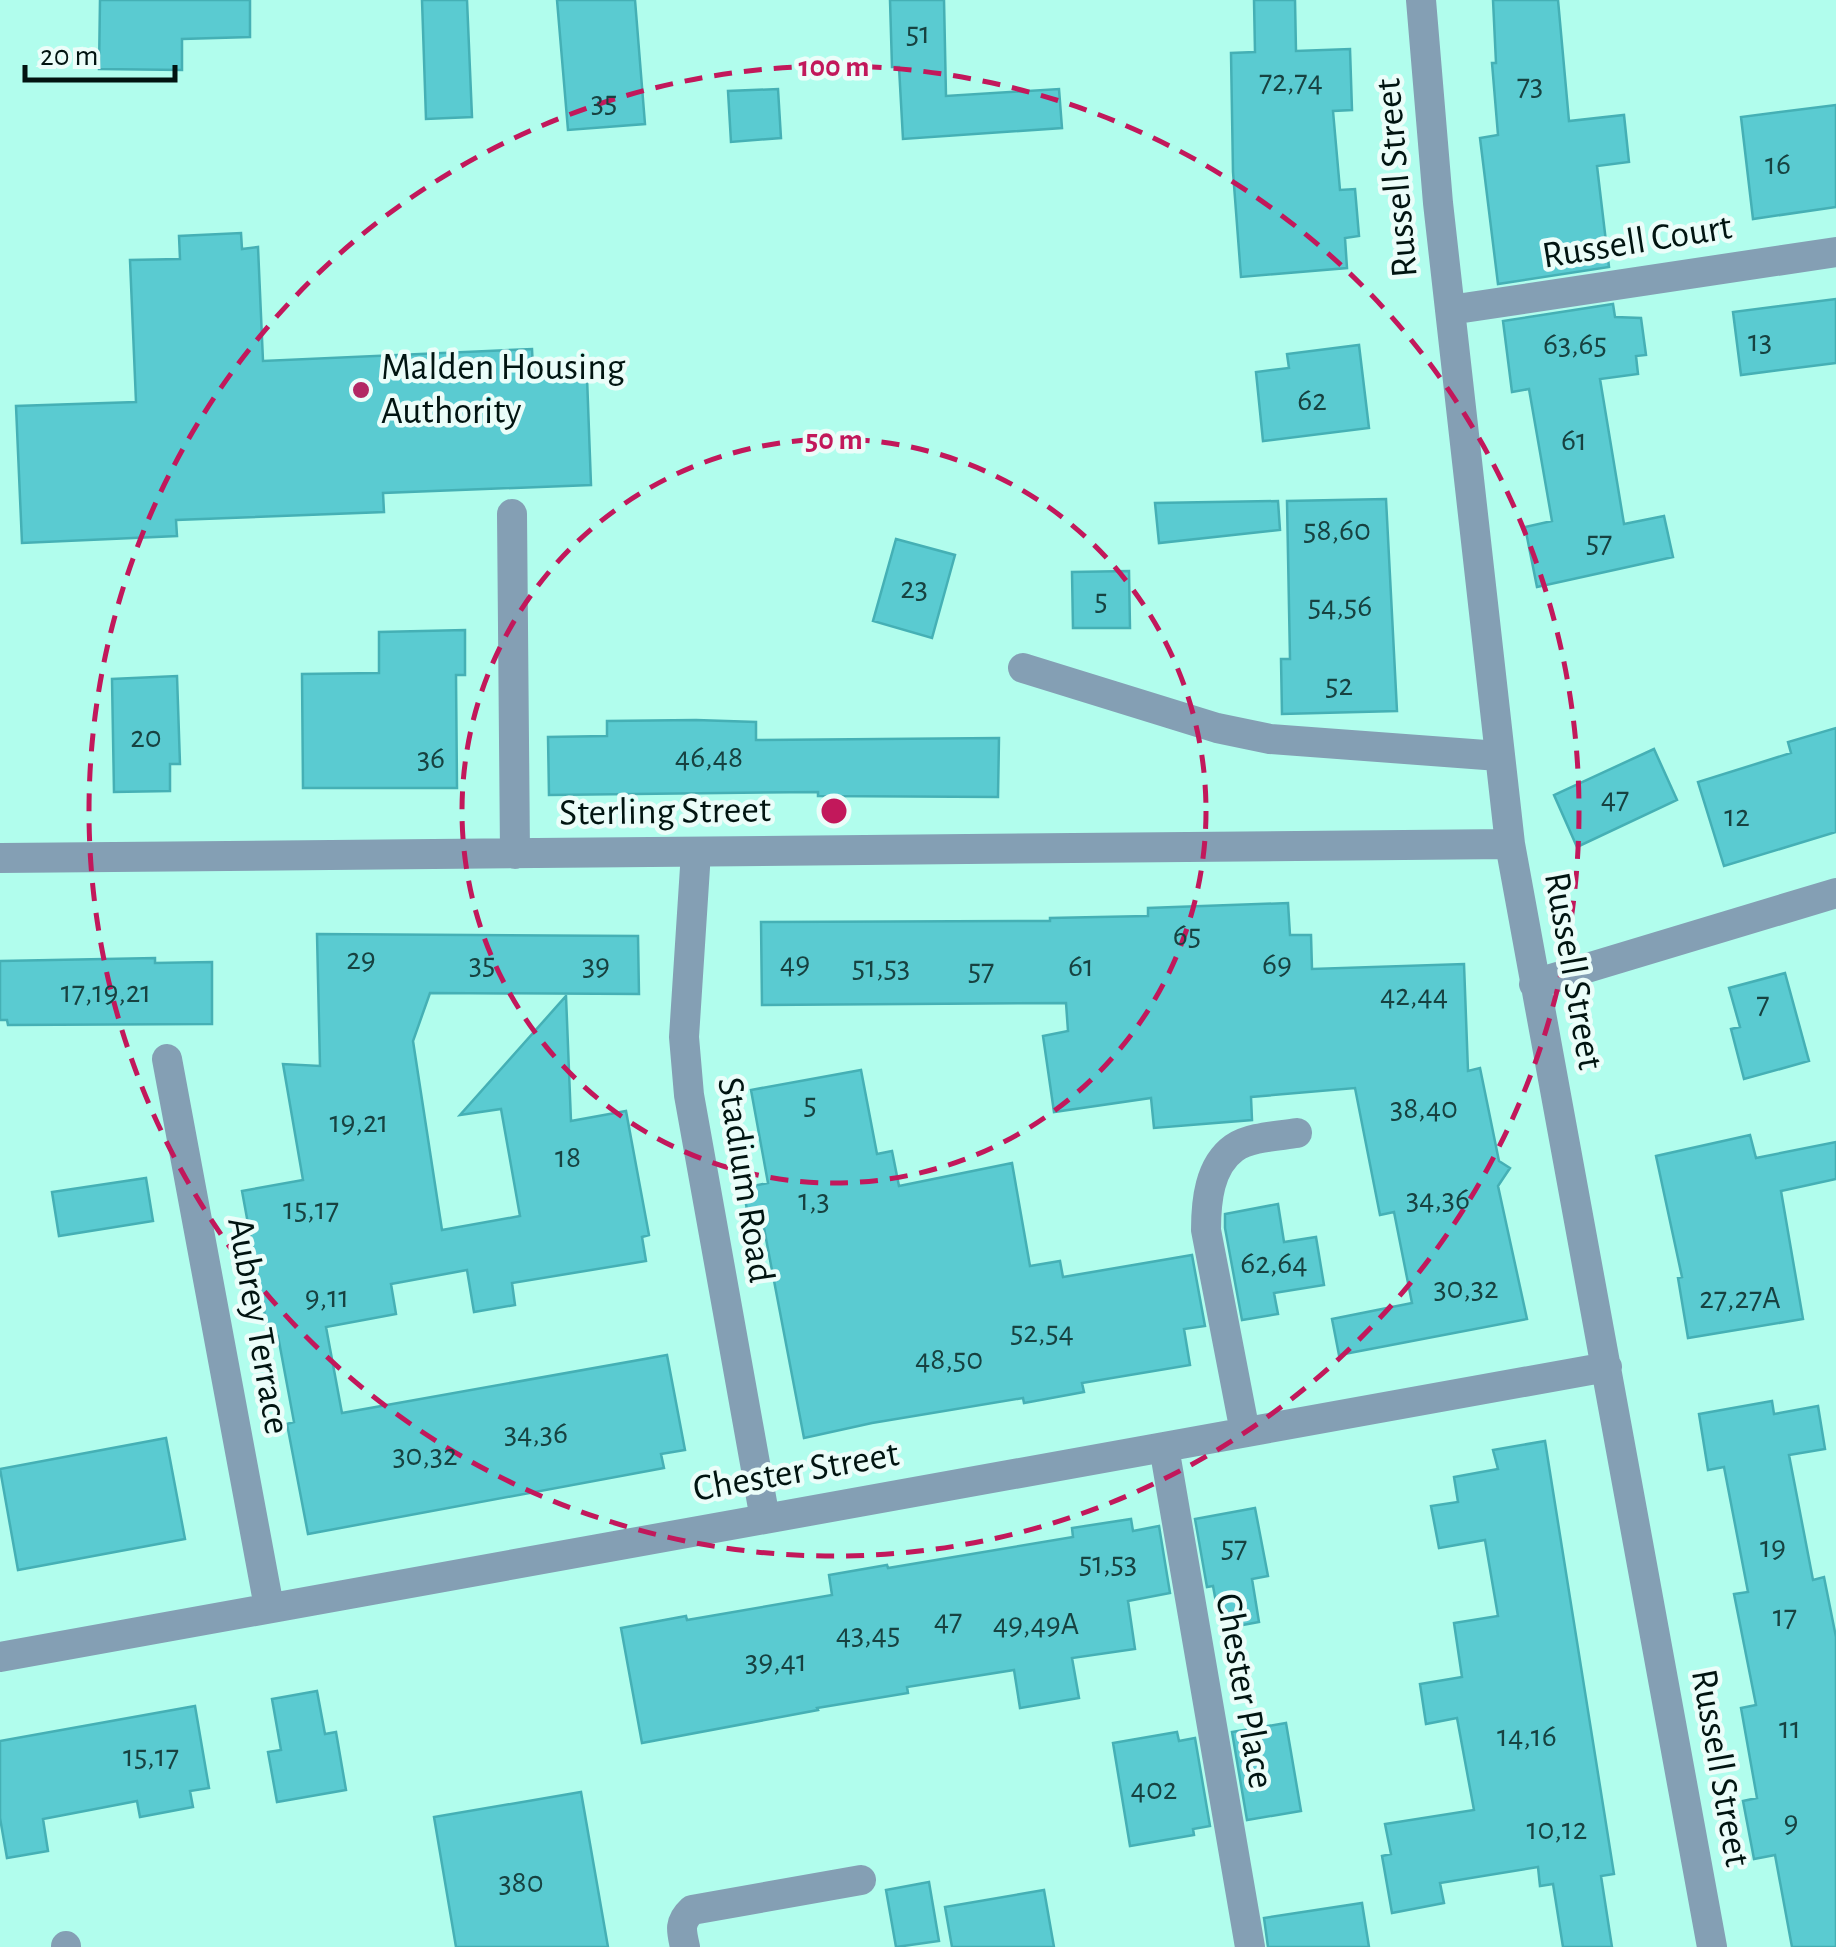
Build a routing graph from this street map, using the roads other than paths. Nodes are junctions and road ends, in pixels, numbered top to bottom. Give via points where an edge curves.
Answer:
1 (1421, 0) edge
2 (1836, 252) edge
3 (1450, 310) junction
4 (512, 514) dead end
5 (1023, 668) dead end
6 (1499, 756) junction
7 (1510, 844) junction
8 (696, 852) junction
9 (514, 854) junction
10 (0, 858) edge
11 (1836, 893) edge
12 (1534, 984) junction
13 (168, 1059) dead end
14 (1297, 1133) dead end
15 (1607, 1367) junction
16 (1245, 1432) junction
17 (1164, 1447) junction
18 (764, 1518) junction
19 (269, 1608) junction
20 (0, 1657) edge
21 (861, 1880) dead end
22 (685, 1947) edge
23 (1250, 1947) edge
24 (1712, 1947) edge

1 - 3 street, Russell Street
2 - 3 street, Russell Court
3 - 6 street, Russell Street
4 - 9 street
5 - 6 street via 1270,740
6 - 7 street, Russell Street
7 - 8 street, Sterling Street
7 - 12 street, Russell Street
8 - 9 street, Sterling Street
8 - 18 street, Stadium Road via 686,1066
9 - 10 street, Sterling Street
11 - 12 street
12 - 15 street, Russell Street
13 - 19 street, Aubrey Terrace
14 - 16 street via 1234,1148 1206,1198 1206,1230
15 - 16 street, Chester Street
15 - 24 street, Russell Street
16 - 17 street, Chester Street
17 - 18 street, Chester Street
17 - 23 street, Chester Place
18 - 19 street, Chester Street
19 - 20 street, Chester Street
21 - 22 street via 692,1910 682,1919

